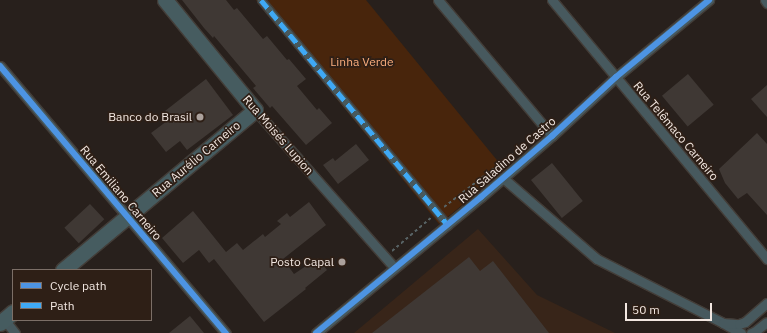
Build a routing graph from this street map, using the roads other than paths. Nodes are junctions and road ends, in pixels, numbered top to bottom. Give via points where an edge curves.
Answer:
1 (165, 0) edge
2 (261, 0) edge
3 (438, 0) edge
4 (552, 0) edge
5 (709, 0) edge
6 (765, 0) edge
7 (767, 3) edge
8 (0, 66) edge
9 (616, 77) junction
10 (255, 110) junction
11 (552, 136) junction
12 (503, 178) junction
13 (127, 217) junction
14 (448, 225) junction
15 (767, 259) edge
16 (394, 267) junction
17 (64, 269) edge
18 (767, 303) edge
19 (6, 318) edge
20 (767, 322) edge
21 (723, 323) junction
22 (16, 333) edge
23 (226, 333) edge
24 (316, 333) edge
25 (741, 333) edge
26 (751, 333) edge

1 - 10 main road, Rua Moisés Lupion
2 - 14 street
3 - 11 street
4 - 9 street, Rua Telêmaco Carneiro
5 - 9 street, Rua Saladino de Castro
6 - 7 street
8 - 13 street, Rua Emiliano Carneiro
9 - 11 street, Rua Saladino de Castro
9 - 15 street, Rua Telêmaco Carneiro
10 - 13 main road, Rua Aurélio Carneiro
10 - 16 street, Rua Moisés Lupion
11 - 12 street, Rua Saladino de Castro
12 - 14 street, Rua Saladino de Castro
12 - 21 street via 597,259
13 - 17 main road, Rua Aurélio Carneiro
13 - 23 street, Rua Emiliano Carneiro
14 - 16 street, Rua Saladino de Castro
16 - 24 street, Rua Saladino de Castro
18 - 21 street via 745,322
19 - 22 street
20 - 26 street
21 - 25 street

